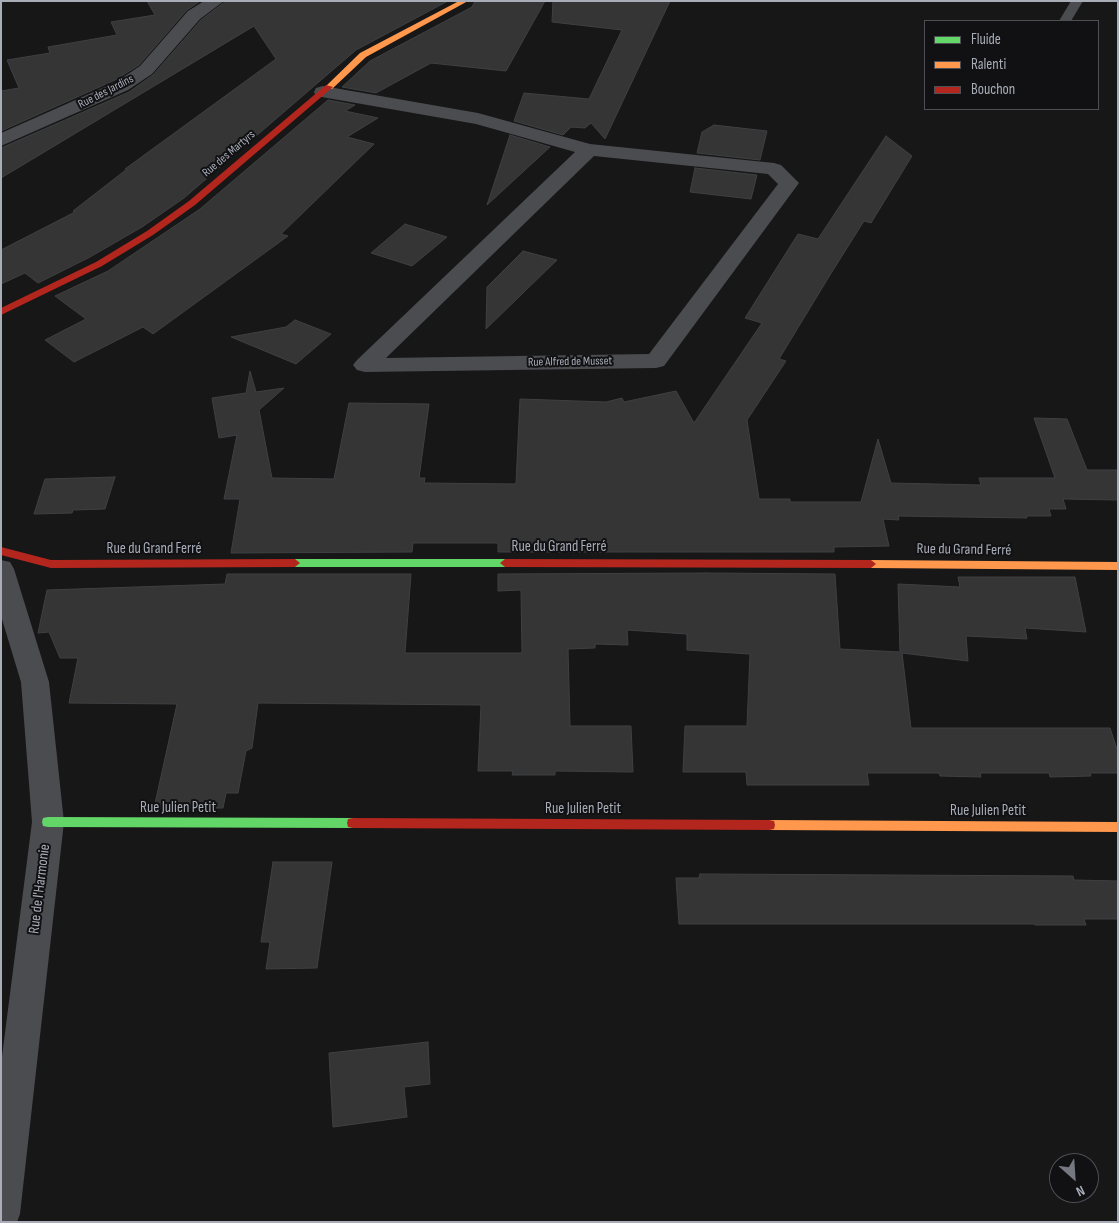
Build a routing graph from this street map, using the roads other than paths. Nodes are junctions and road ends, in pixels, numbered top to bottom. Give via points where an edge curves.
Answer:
1 (216, 1) edge
2 (464, 1) edge
3 (1076, 1) edge
4 (1066, 20) edge
5 (323, 92) junction
6 (1, 140) edge
7 (589, 150) junction
8 (1, 312) edge
9 (1, 551) edge
10 (1118, 566) edge
11 (1, 569) edge
12 (48, 822) junction
13 (1118, 827) edge
14 (1, 1214) edge

1 - 6 street, Rue des Jardins via 194,15 146,70 122,86
2 - 5 street, Rue des Martyrs via 363,55
3 - 4 lane
5 - 7 street, Rue Alfred de Musset via 478,118
5 - 8 street, Rue des Martyrs via 192,203 150,233 98,264
7 - 7 street, Rue Alfred de Musset via 526,210 365,365 656,361 789,183 774,169
9 - 10 street, Rue du Grand Ferré via 51,564 706,562
11 - 12 street, Rue de l'Harmonie via 35,682
12 - 13 street, Rue Julien Petit
12 - 14 street, Rue de l'Harmonie

